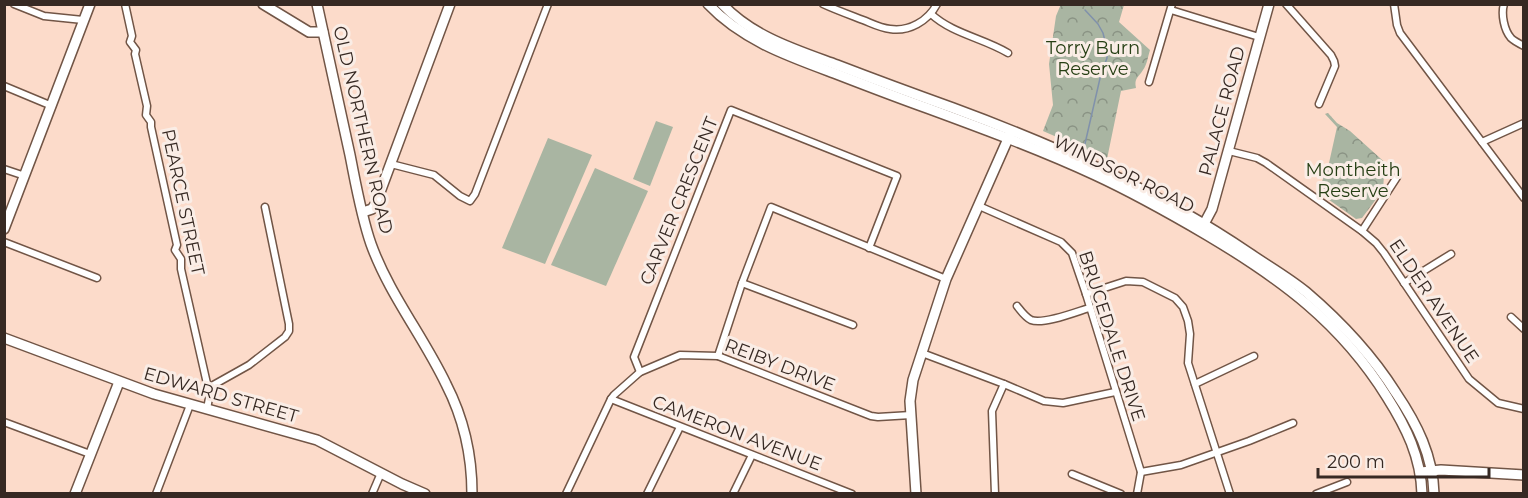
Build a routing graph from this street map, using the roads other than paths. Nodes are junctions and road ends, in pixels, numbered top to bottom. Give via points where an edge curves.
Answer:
1 (14, 4) edge
2 (90, 4) edge
3 (125, 4) edge
4 (263, 4) edge
5 (317, 4) edge
6 (450, 4) edge
7 (548, 4) edge
8 (708, 4) edge
9 (722, 4) edge
10 (823, 4) edge
11 (937, 4) edge
12 (1269, 4) edge
13 (1286, 4) edge
14 (1394, 4) edge
15 (1504, 4) edge
16 (1172, 7) edge
17 (931, 14) junction
18 (83, 20) junction
19 (323, 32) junction
20 (1259, 37) junction
21 (1524, 46) edge
22 (1008, 53) dead end
23 (1149, 82) dead end
24 (4, 86) edge
25 (1319, 104) dead end
26 (52, 106) junction
27 (1524, 123) edge
28 (1010, 134) junction
29 (1482, 142) junction
30 (1228, 151) junction
31 (391, 164) junction
32 (4, 169) edge
33 (25, 176) junction
34 (1396, 177) dead end
35 (1524, 198) edge
36 (979, 206) junction
37 (265, 207) dead end
38 (363, 212) junction
39 (1204, 224) junction
40 (4, 229) edge
41 (1362, 231) junction
42 (4, 242) edge
43 (869, 248) junction
44 (1451, 254) dead end
45 (97, 278) dead end
46 (946, 279) junction
47 (742, 283) junction
48 (1404, 283) junction
49 (1086, 294) junction
50 (1017, 306) dead end
51 (1089, 308) junction
52 (1511, 317) dead end
53 (853, 325) dead end
54 (1524, 329) edge
55 (4, 338) edge
56 (922, 353) junction
57 (718, 356) junction
58 (1254, 356) dead end
59 (640, 372) junction
60 (119, 382) junction
61 (1004, 384) junction
62 (1195, 384) junction
63 (208, 388) junction
64 (1115, 392) junction
65 (611, 399) junction
66 (190, 405) junction
67 (207, 409) junction
68 (1524, 409) edge
69 (911, 415) junction
70 (4, 422) edge
71 (1293, 423) dead end
72 (681, 427) junction
73 (1217, 453) junction
74 (90, 454) junction
75 (752, 455) junction
76 (1432, 471) junction
77 (381, 472) junction
78 (1141, 472) junction
79 (1421, 472) junction
80 (1072, 474) dead end
81 (1524, 475) edge
82 (1347, 482) dead end
83 (1320, 493) edge
84 (75, 494) edge
85 (156, 494) edge
86 (372, 494) edge
87 (425, 494) edge
88 (472, 494) edge
89 (566, 494) edge
90 (647, 494) edge
91 (733, 494) edge
92 (852, 494) edge
93 (916, 494) edge
94 (994, 494) edge
95 (1121, 494) edge
96 (1137, 494) edge
97 (1230, 494) edge
98 (1422, 494) edge
99 (1434, 494) edge

1 - 18 street via 44,16
2 - 18 main road
3 - 63 street, PEARCE STREET via 130,42 136,50 146,115 151,122 175,250 181,259
4 - 19 main road via 309,32
5 - 19 main road, OLD NORTHERN ROAD
6 - 31 main road
7 - 31 street via 470,201 434,175
8 - 28 main road, WINDSOR ROAD via 735,29 789,56
9 - 28 main road, WINDSOR ROAD via 751,29 775,41
10 - 17 street via 889,29 914,25
11 - 17 street
12 - 20 main road, PALACE ROAD
13 - 25 street via 1334,60
14 - 29 street via 1400,33
15 - 21 street via 1504,25 1510,38
16 - 20 street
16 - 23 street
17 - 22 street via 949,28
18 - 26 main road
19 - 38 main road, OLD NORTHERN ROAD
20 - 30 main road, PALACE ROAD
24 - 26 street
26 - 33 main road
27 - 29 street
28 - 36 main road
28 - 39 main road, WINDSOR ROAD via 1055,148 1119,177
28 - 79 main road, WINDSOR ROAD via 1172,214 1291,291 1360,356 1397,412
29 - 35 street
30 - 39 main road, PALACE ROAD
30 - 41 street, ELDER AVENUE via 1266,163
31 - 38 main road via 376,203
32 - 33 street
33 - 40 main road
34 - 41 street
36 - 46 main road
36 - 49 street, BRUCEDALE DRIVE via 1066,246
37 - 63 street via 288,331 249,365
38 - 88 main road, OLD NORTHERN ROAD via 385,275 453,397 466,444
39 - 76 main road, WINDSOR ROAD via 1304,290 1342,325 1388,379 1416,424
41 - 48 street, ELDER AVENUE via 1376,243
42 - 45 street
43 - 46 street
43 - 47 street via 771,207
43 - 59 street, CARVER CRESCENT via 897,176 731,110 634,357
44 - 48 street
46 - 56 main road
47 - 53 street
47 - 57 street
48 - 68 street, ELDER AVENUE via 1469,379 1498,403
49 - 51 street, BRUCEDALE DRIVE
49 - 62 street via 1126,281 1143,282 1175,298 1188,321 1188,363
50 - 51 street via 1034,321
51 - 64 street, BRUCEDALE DRIVE
52 - 54 street
55 - 60 main road, EDWARD STREET
56 - 61 street
56 - 69 main road via 910,393
57 - 59 street, REIBY DRIVE via 680,355
57 - 69 street, REIBY DRIVE via 871,416
58 - 62 street
59 - 65 street, REIBY DRIVE
60 - 66 main road, EDWARD STREET
60 - 74 main road
61 - 64 street via 1044,401 1063,403
61 - 94 street via 992,411
62 - 73 street
63 - 67 street, PEARCE STREET
64 - 78 street, BRUCEDALE DRIVE
65 - 72 street, CAMERON AVENUE
65 - 89 street, REIBY DRIVE
66 - 67 main road, EDWARD STREET
66 - 85 street
67 - 77 main road, EDWARD STREET via 317,440
69 - 93 main road
70 - 74 street
71 - 73 street
72 - 75 street, CAMERON AVENUE
72 - 90 street
73 - 78 street
73 - 97 street
74 - 84 main road
75 - 91 street
75 - 92 street, CAMERON AVENUE
76 - 79 main road
76 - 81 main road
76 - 99 main road, WINDSOR ROAD
77 - 86 street
77 - 87 main road, EDWARD STREET
78 - 96 street, BRUCEDALE DRIVE
79 - 98 main road, WINDSOR ROAD
80 - 95 street
82 - 83 street

